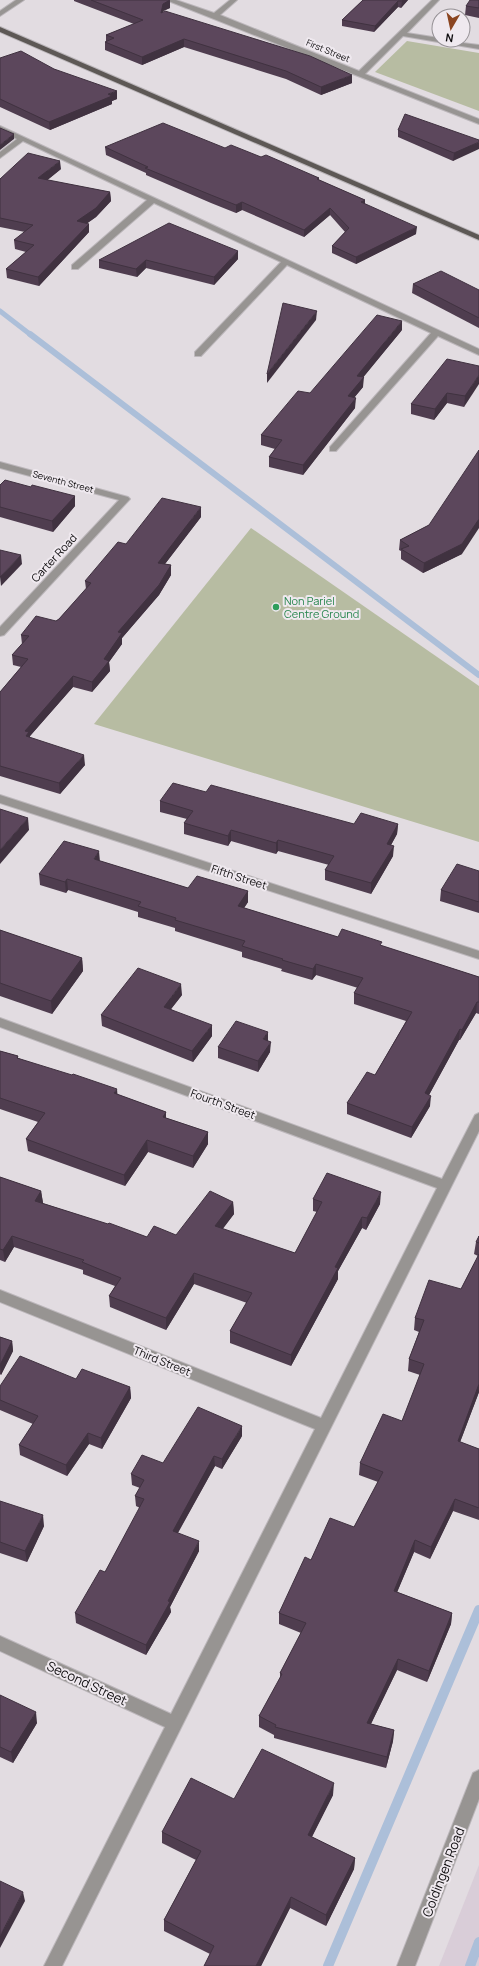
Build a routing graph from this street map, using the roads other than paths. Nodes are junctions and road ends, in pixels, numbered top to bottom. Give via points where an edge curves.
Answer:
1 (21, 0) edge
2 (169, 0) edge
3 (234, 0) edge
4 (436, 0) edge
5 (0, 14) edge
6 (215, 16) junction
7 (0, 30) edge
8 (401, 34) junction
9 (479, 47) edge
10 (361, 74) junction
11 (479, 122) edge
12 (0, 128) edge
13 (21, 139) junction
14 (0, 156) edge
15 (152, 200) junction
16 (479, 238) edge
17 (287, 261) junction
18 (76, 267) dead end
19 (437, 332) junction
20 (479, 352) edge
21 (198, 354) dead end
22 (333, 449) dead end
23 (0, 465) edge
24 (125, 499) joint
25 (0, 617) edge
26 (11, 620) junction
27 (0, 633) edge
28 (0, 798) edge
29 (479, 955) edge
30 (0, 1022) edge
31 (479, 1118) edge
32 (445, 1185) junction
33 (0, 1296) edge
34 (324, 1426) junction
35 (0, 1643) edge
36 (175, 1724) junction
37 (479, 1778) edge
38 (53, 1966) edge
39 (406, 1966) edge

1 - 5 street
2 - 6 street, First Street
3 - 6 street
4 - 8 street
6 - 10 street, First Street
7 - 16 main road
8 - 9 street
8 - 10 street
10 - 11 street, First Street
12 - 13 street
13 - 14 street
13 - 15 street
15 - 17 street
15 - 18 street
17 - 19 street
17 - 21 street
19 - 20 street
19 - 22 street
23 - 24 street, Seventh Street
24 - 26 street, Carter Road
25 - 26 street
26 - 27 street, Carter Road
28 - 29 street, Fifth Street
30 - 32 street, Fourth Street
31 - 32 street
32 - 34 street
33 - 34 street, Third Street
34 - 36 street
35 - 36 street, Second Street
36 - 38 street
37 - 39 street, Coldingen Road

